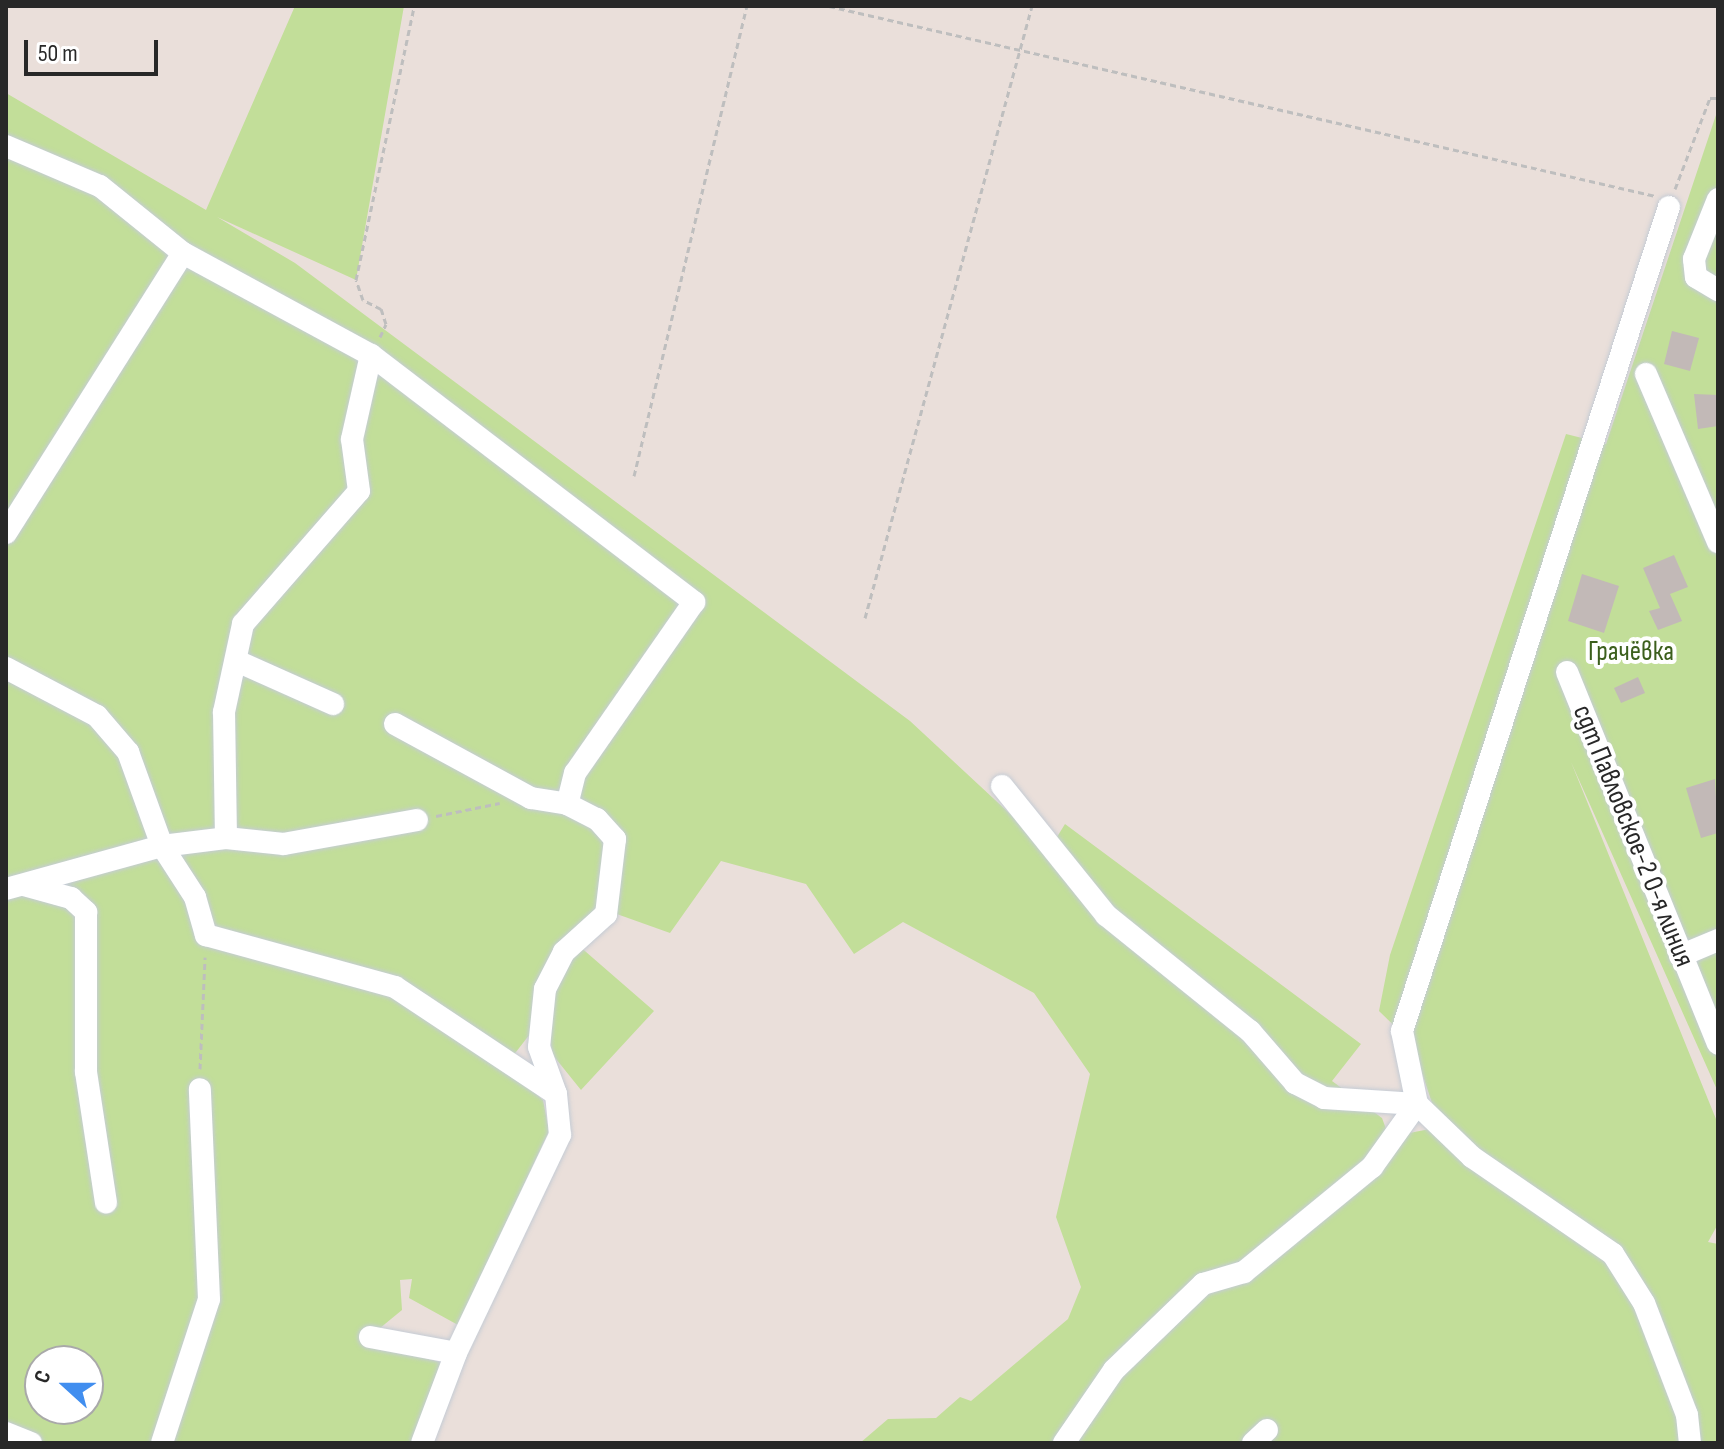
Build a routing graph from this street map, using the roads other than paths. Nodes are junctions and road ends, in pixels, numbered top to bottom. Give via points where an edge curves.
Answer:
1 (6, 146) edge
2 (1718, 199) edge
3 (1669, 207) road end
4 (183, 253) junction
5 (1718, 290) edge
6 (371, 355) junction
7 (1646, 374) dead end
8 (6, 533) edge
9 (1718, 542) edge
10 (239, 662) junction
11 (6, 668) edge
12 (1567, 672) dead end
13 (333, 704) dead end
14 (395, 724) dead end
15 (1002, 786) dead end
16 (567, 804) junction
17 (417, 820) road end
18 (226, 838) junction
19 (162, 846) junction
20 (16, 888) edge
21 (1718, 940) edge
22 (1680, 956) junction
23 (1718, 1043) edge
24 (200, 1089) road end
25 (556, 1094) junction
26 (1417, 1104) junction
27 (106, 1202) dead end
28 (370, 1337) dead end
29 (456, 1353) junction
30 (6, 1433) edge
31 (31, 1443) edge
32 (162, 1443) edge
33 (422, 1443) edge
34 (1064, 1443) edge
35 (1690, 1443) edge

1 - 4 street via 100,186
2 - 5 street via 1694,259 1696,277
3 - 26 street via 1402,1031
4 - 6 street
4 - 8 street
6 - 10 street via 352,439 359,491 255,603 243,624
6 - 16 street via 694,602 575,773
7 - 9 street
10 - 13 street
10 - 18 street via 224,712
11 - 19 street via 97,716 128,752
12 - 22 street, сдт Павловское-2 0-я линия
14 - 16 street via 531,798
15 - 26 street via 1106,915 1250,1031 1295,1083 1324,1098
16 - 25 street via 615,839 615,876 606,914 564,952 545,989 539,1047
17 - 18 street via 284,844
18 - 19 street
19 - 20 street
19 - 25 street via 195,897 206,935 395,987
20 - 27 street via 71,898 86,912 86,1072
21 - 22 street
22 - 23 street, сдт Павловское-2 0-я линия
24 - 32 street via 209,1299
25 - 29 street via 560,1135
26 - 34 street via 1372,1167 1244,1272 1203,1284 1114,1370
26 - 35 street via 1472,1157 1613,1254 1644,1303 1687,1415
28 - 29 street
29 - 33 street
30 - 31 street

